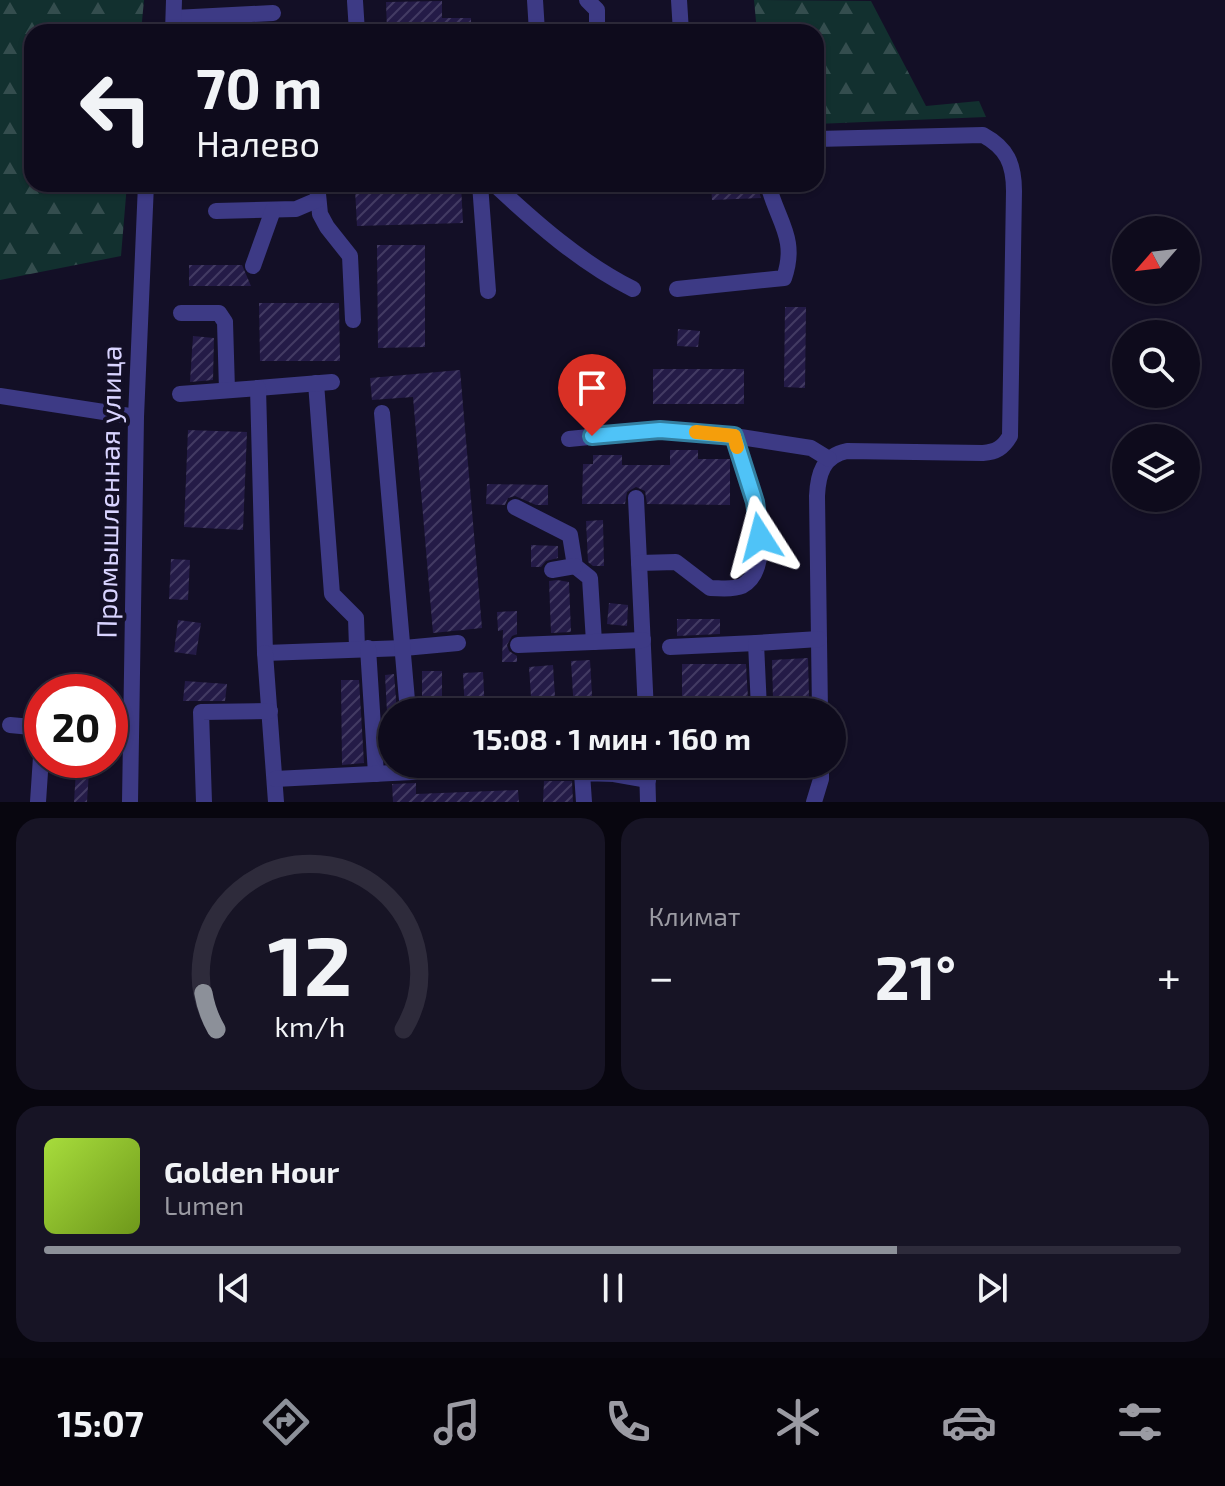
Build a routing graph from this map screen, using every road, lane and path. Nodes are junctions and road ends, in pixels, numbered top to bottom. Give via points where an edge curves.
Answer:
1 (174, 0) edge
2 (535, 0) edge
3 (587, 0) edge
4 (679, 0) edge
5 (355, 1) edge
6 (273, 13) dead end
7 (173, 24) edge
8 (181, 24) edge
9 (356, 24) edge
10 (536, 24) edge
11 (597, 24) edge
12 (680, 24) edge
13 (824, 139) edge
14 (146, 192) edge
15 (317, 192) edge
16 (481, 192) edge
17 (503, 192) edge
18 (771, 192) edge
19 (273, 210) junction
20 (216, 211) dead end
21 (253, 266) dead end
22 (633, 289) dead end
23 (677, 289) dead end
24 (488, 291) dead end
25 (181, 313) dead end
26 (353, 320) dead end
27 (258, 388) junction
28 (227, 390) junction
29 (180, 394) dead end
30 (1, 396) edge
31 (382, 413) dead end
32 (136, 417) junction
33 (734, 436) junction
34 (569, 439) dead end
35 (829, 459) junction
36 (636, 498) dead end
37 (515, 507) dead end
38 (639, 563) junction
39 (575, 566) junction
40 (552, 570) dead end
41 (819, 639) junction
42 (643, 640) junction
43 (594, 642) junction
44 (458, 643) dead end
45 (756, 643) junction
46 (518, 645) dead end
47 (670, 647) dead end
48 (362, 648) junction
49 (404, 648) junction
50 (265, 653) junction
51 (407, 698) edge
52 (645, 698) edge
53 (758, 698) edge
54 (813, 698) edge
55 (270, 711) junction
56 (10, 725) dead end
57 (24, 726) edge
58 (128, 733) edge
59 (131, 733) junction
60 (376, 774) joint
61 (40, 778) edge
62 (582, 778) edge
63 (648, 778) edge
64 (821, 778) edge
65 (275, 779) junction
66 (38, 802) edge
67 (130, 802) edge
68 (204, 802) edge
69 (276, 802) edge
70 (584, 802) edge
71 (648, 802) edge
72 (814, 802) edge

1 - 7 street
2 - 10 street
3 - 11 street via 597,10
4 - 12 street
5 - 9 street
6 - 8 street
13 - 35 street via 983,135 1005,150 1014,176 1006,443 983,453 847,451
14 - 32 street, Промышленная улица
15 - 19 street via 296,209
15 - 26 street via 327,227 350,256
16 - 24 street
17 - 22 street via 585,259
18 - 23 street via 790,244 785,284
19 - 20 street
19 - 21 street
25 - 28 street via 219,313 225,322
27 - 28 street
27 - 48 street via 324,383 332,594 356,618
27 - 50 street
28 - 29 street
30 - 32 street
31 - 49 street
32 - 59 street, Промышленная улица
33 - 34 street via 660,430
33 - 35 street via 811,448
33 - 38 street via 758,520 759,550 749,580 734,588 710,588 676,562
35 - 41 street via 819,475 817,496
36 - 38 street
37 - 39 street via 570,535
38 - 42 street
39 - 40 street
39 - 43 street via 590,578
41 - 45 street
41 - 54 street
42 - 43 street
42 - 52 street
43 - 46 street
44 - 49 street
45 - 47 street
45 - 53 street
48 - 49 street
48 - 50 street
48 - 60 street
49 - 51 street
50 - 55 street
55 - 65 street
55 - 68 street via 201,712
56 - 57 street
58 - 59 street
59 - 67 street, Промышленная улица
60 - 65 street
61 - 66 street
62 - 70 street
63 - 71 street
64 - 72 street
65 - 69 street

